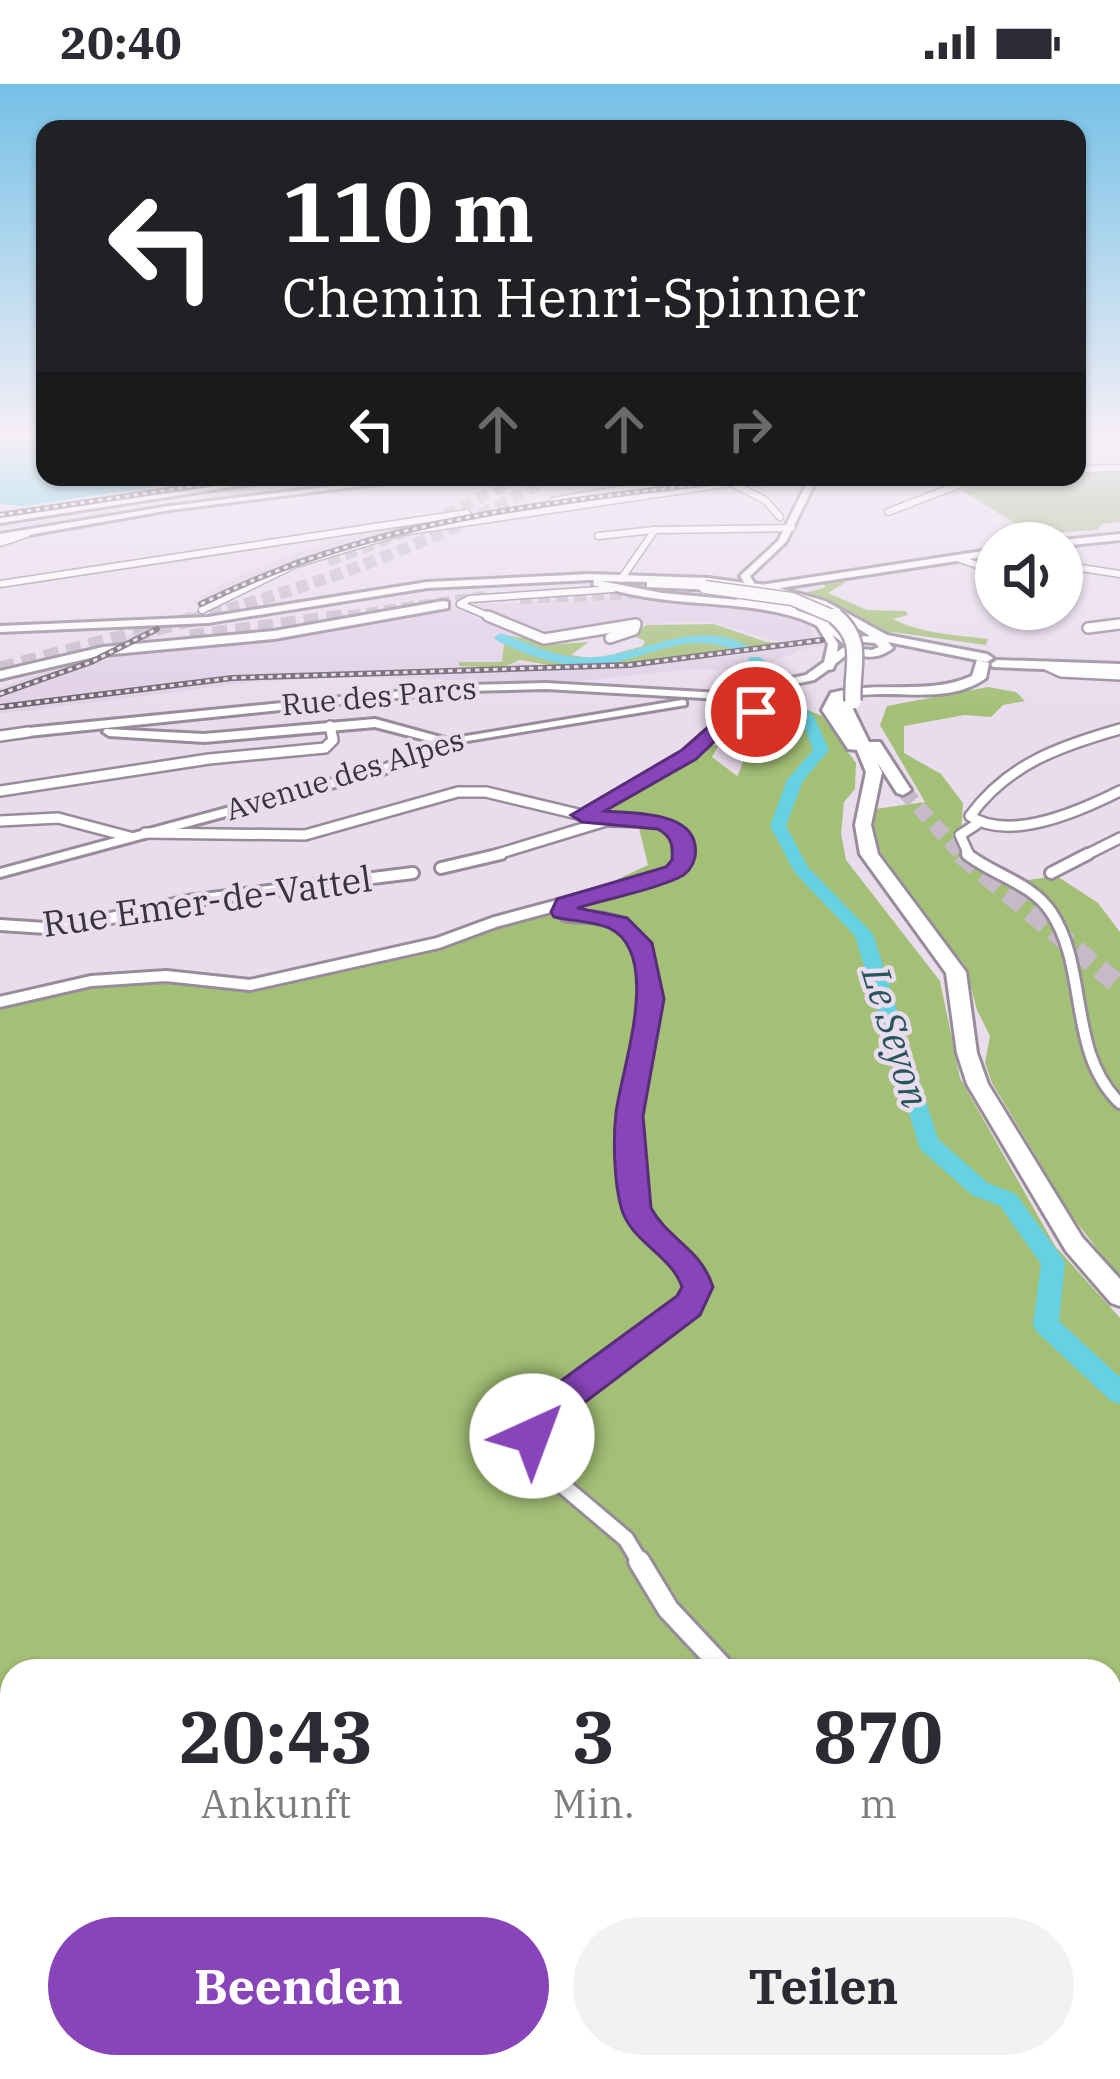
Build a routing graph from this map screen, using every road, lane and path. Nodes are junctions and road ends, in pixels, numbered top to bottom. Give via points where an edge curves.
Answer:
1 (66, 526) edge
2 (385, 526) edge
3 (444, 526) edge
4 (792, 528) joint
5 (656, 530) junction
6 (598, 536) dead end
7 (1120, 537) edge
8 (0, 540) edge
9 (1083, 541) edge
10 (975, 555) edge
11 (957, 558) junction
12 (975, 564) edge
13 (1083, 568) edge
14 (1120, 574) edge
15 (562, 578) junction
16 (752, 583) junction
17 (0, 584) edge
18 (617, 584) junction
19 (652, 584) tunnel mouth
20 (591, 588) junction
21 (789, 588) junction
22 (442, 605) dead end
23 (790, 609) junction
24 (202, 610) tunnel mouth
25 (847, 617) junction
26 (821, 624) junction
27 (1120, 624) edge
28 (0, 628) edge
29 (1088, 628) dead end
30 (190, 638) tunnel mouth
31 (610, 638) dead end
32 (857, 642) junction
33 (933, 647) junction
34 (879, 650) junction
35 (0, 661) edge
36 (989, 662) junction
37 (829, 668) junction
38 (1120, 671) edge
39 (0, 677) edge
40 (786, 685) junction
41 (743, 692) junction
42 (692, 697) junction
43 (848, 701) junction
44 (330, 726) junction
45 (1120, 729) edge
46 (411, 730) junction
47 (21, 735) junction
48 (869, 737) junction
49 (0, 738) edge
50 (446, 742) junction
51 (421, 754) junction
52 (903, 790) tunnel mouth
53 (0, 791) edge
54 (1120, 791) edge
55 (582, 815) junction
56 (607, 820) junction
57 (0, 821) edge
58 (977, 824) junction
59 (138, 836) junction
60 (1120, 838) edge
61 (441, 868) dead end
62 (0, 873) edge
63 (413, 873) dead end
64 (1051, 873) dead end
65 (565, 904) junction
66 (0, 925) edge
67 (920, 927) junction
68 (0, 1002) edge
69 (1120, 1103) edge
70 (1120, 1296) edge
71 (715, 1659) edge

1 - 8 street
2 - 17 street
3 - 24 street via 296,564
4 - 5 street
4 - 16 street
5 - 6 street
5 - 18 street
7 - 9 street
10 - 11 street
11 - 12 street
11 - 21 street
13 - 14 street
15 - 18 main road
15 - 20 main road
15 - 28 main road via 446,583 263,614
16 - 18 main road
16 - 19 highway
16 - 21 main road
18 - 20 main road
18 - 23 main road
20 - 31 street via 460,604 529,636 632,626
21 - 25 main road
22 - 39 highway via 274,635 116,649
23 - 26 main road
23 - 43 highway, bridge via 701,590 780,600 830,620 847,640
25 - 26 main road
25 - 32 main road
25 - 33 main road via 883,638
26 - 32 main road
26 - 37 main road via 833,644
27 - 29 street
30 - 35 highway
32 - 34 main road
32 - 37 main road, Rue des Parcs
33 - 34 main road
33 - 36 main road
34 - 36 main road, Rue des Parcs
34 - 40 main road, Rue des Parcs via 829,678
36 - 38 main road
36 - 48 highway via 990,679 974,688 871,709
36 - 67 highway via 963,686 854,691 829,706 864,770 853,820 859,860
37 - 40 main road, Rue des Parcs
40 - 41 main road, Rue des Parcs
41 - 42 main road, Rue des Parcs
41 - 55 street via 756,712 750,724 714,732
42 - 47 main road, Rue des Parcs via 464,688
42 - 50 main road, Avenue des Alpes
43 - 48 highway
43 - 67 highway via 875,778 863,817 866,845
44 - 46 main road via 375,722
44 - 47 main road via 204,739
44 - 53 street via 326,748
45 - 58 street via 1040,752 980,801 970,816
46 - 50 main road
46 - 51 main road
47 - 49 street
48 - 52 highway
50 - 51 main road, Avenue des Alpes
51 - 59 main road, Avenue des Alpes
54 - 58 street via 1060,820
55 - 56 street
55 - 59 street via 458,792 304,835
56 - 61 street
56 - 65 street via 673,827 683,861 659,878
57 - 59 street via 58,818
58 - 69 street via 961,835 964,852 1036,896 1056,921 1083,1031 1110,1097
59 - 62 main road, Avenue des Alpes
60 - 64 street
63 - 66 street, Rue Emer-de-Vattel via 188,902 62,929
65 - 68 street via 438,943 250,985 166,976 91,981
65 - 71 street via 565,915 619,923 640,943 651,999 629,1116 636,1208 691,1268 698,1287 688,1305 542,1416 533,1454 626,1539 668,1609
67 - 70 highway via 956,972 978,1084 1074,1244

